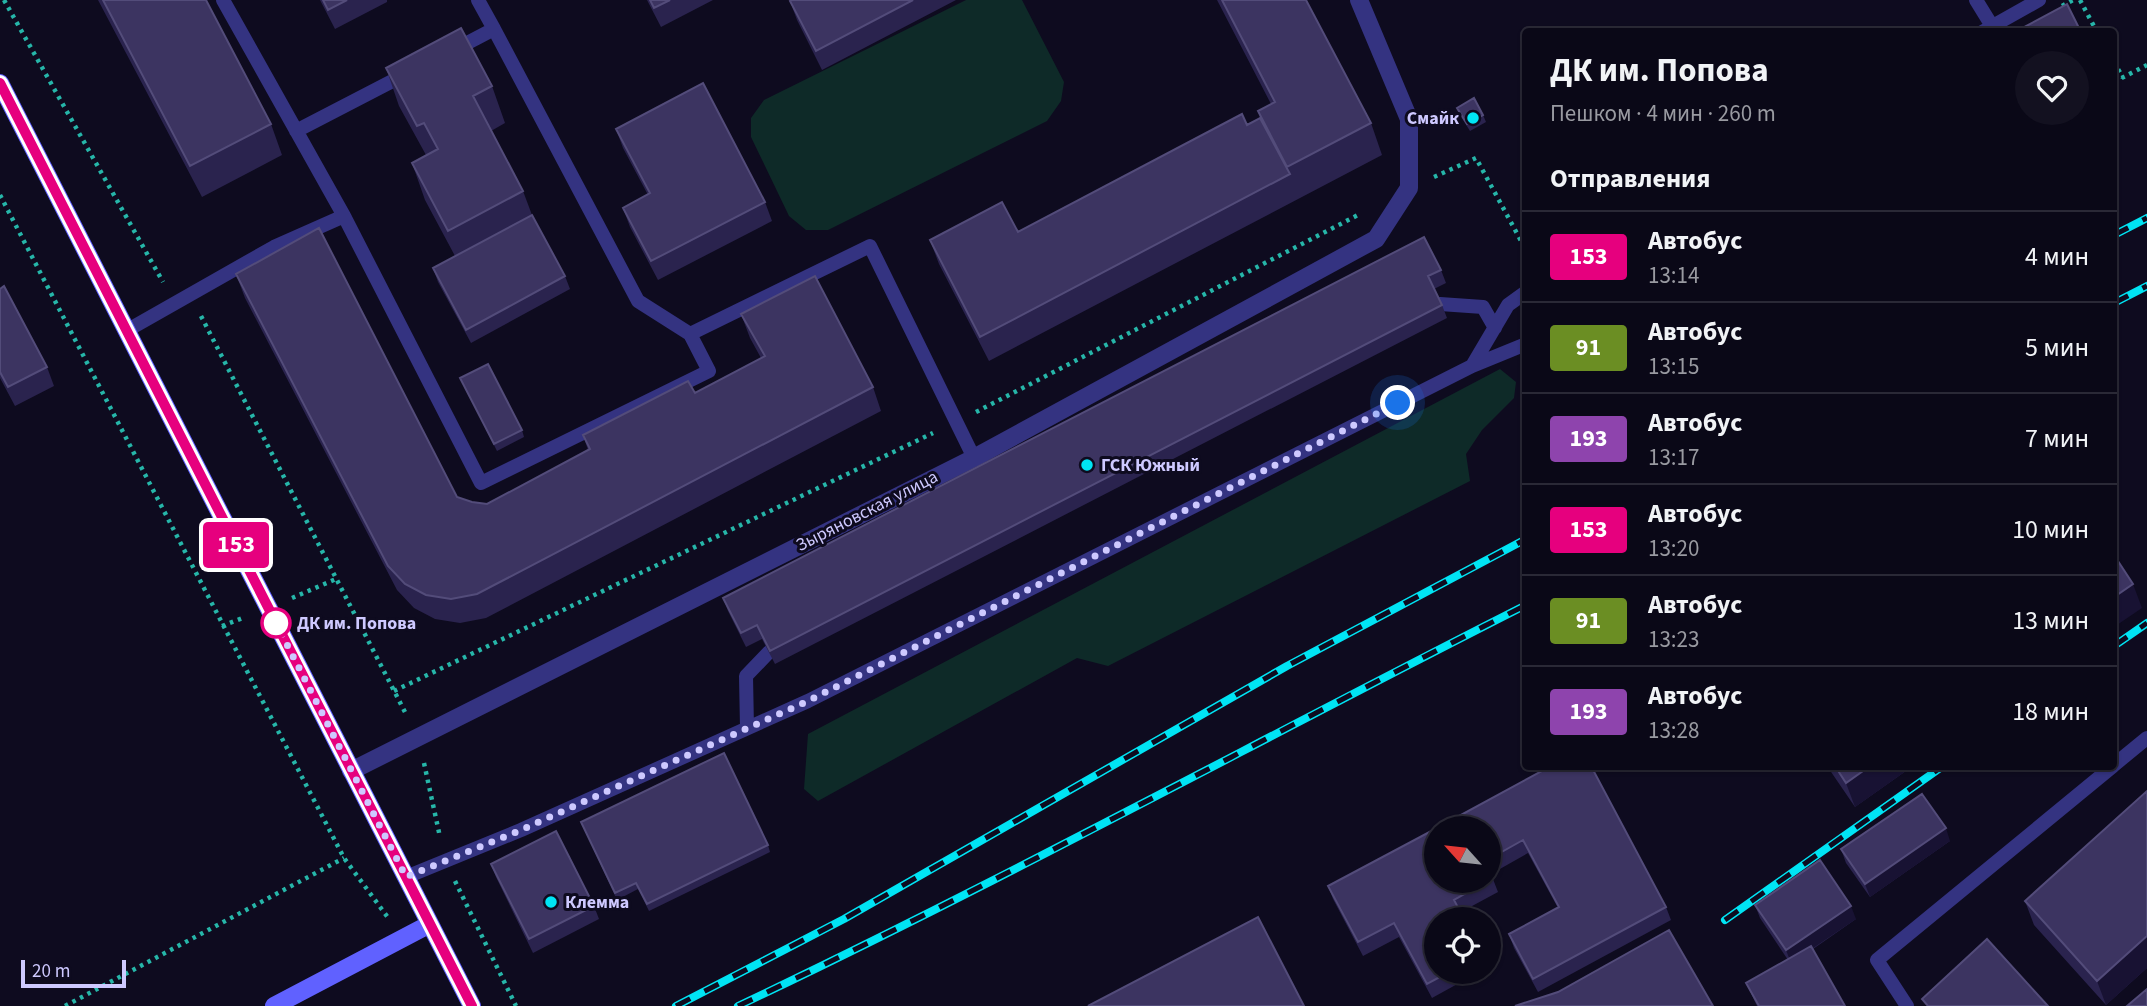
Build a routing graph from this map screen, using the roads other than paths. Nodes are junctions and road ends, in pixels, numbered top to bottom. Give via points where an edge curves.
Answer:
1 (223, 0) edge
2 (478, 0) edge
3 (1359, 0) edge
4 (1976, 0) edge
5 (2039, 0) edge
6 (1987, 28) edge
7 (1989, 28) edge
8 (494, 29) junction
9 (0, 83) edge
10 (296, 131) junction
11 (344, 216) junction
12 (1522, 295) edge
13 (1440, 304) edge
14 (1495, 328) junction
15 (126, 331) junction
16 (690, 334) junction
17 (1522, 346) edge
18 (1472, 366) junction
19 (974, 458) junction
20 (769, 652) edge
21 (747, 728) junction
22 (2147, 738) edge
23 (2117, 763) edge
24 (2108, 770) edge
25 (351, 771) junction
26 (406, 877) junction
27 (430, 924) junction
28 (470, 1004) edge
29 (274, 1006) edge
30 (1907, 1006) edge

1 - 10 lane
2 - 8 lane
3 - 19 street, Зыряновская улица via 1409,119 1409,188 1376,239
4 - 6 lane
5 - 7 lane
8 - 10 lane
8 - 16 lane via 638,302
9 - 15 main road
10 - 11 lane
11 - 15 lane via 274,247
11 - 16 lane via 481,483 709,371
12 - 14 lane via 1508,305
13 - 14 lane via 1483,307
14 - 18 lane
15 - 25 main road
16 - 19 lane via 870,246
17 - 18 lane
18 - 21 lane
19 - 25 street, Зыряновская улица
20 - 21 lane via 746,676
21 - 26 lane
22 - 23 lane
24 - 30 lane via 1878,960
25 - 26 main road
26 - 27 main road
27 - 28 main road
27 - 29 main road

